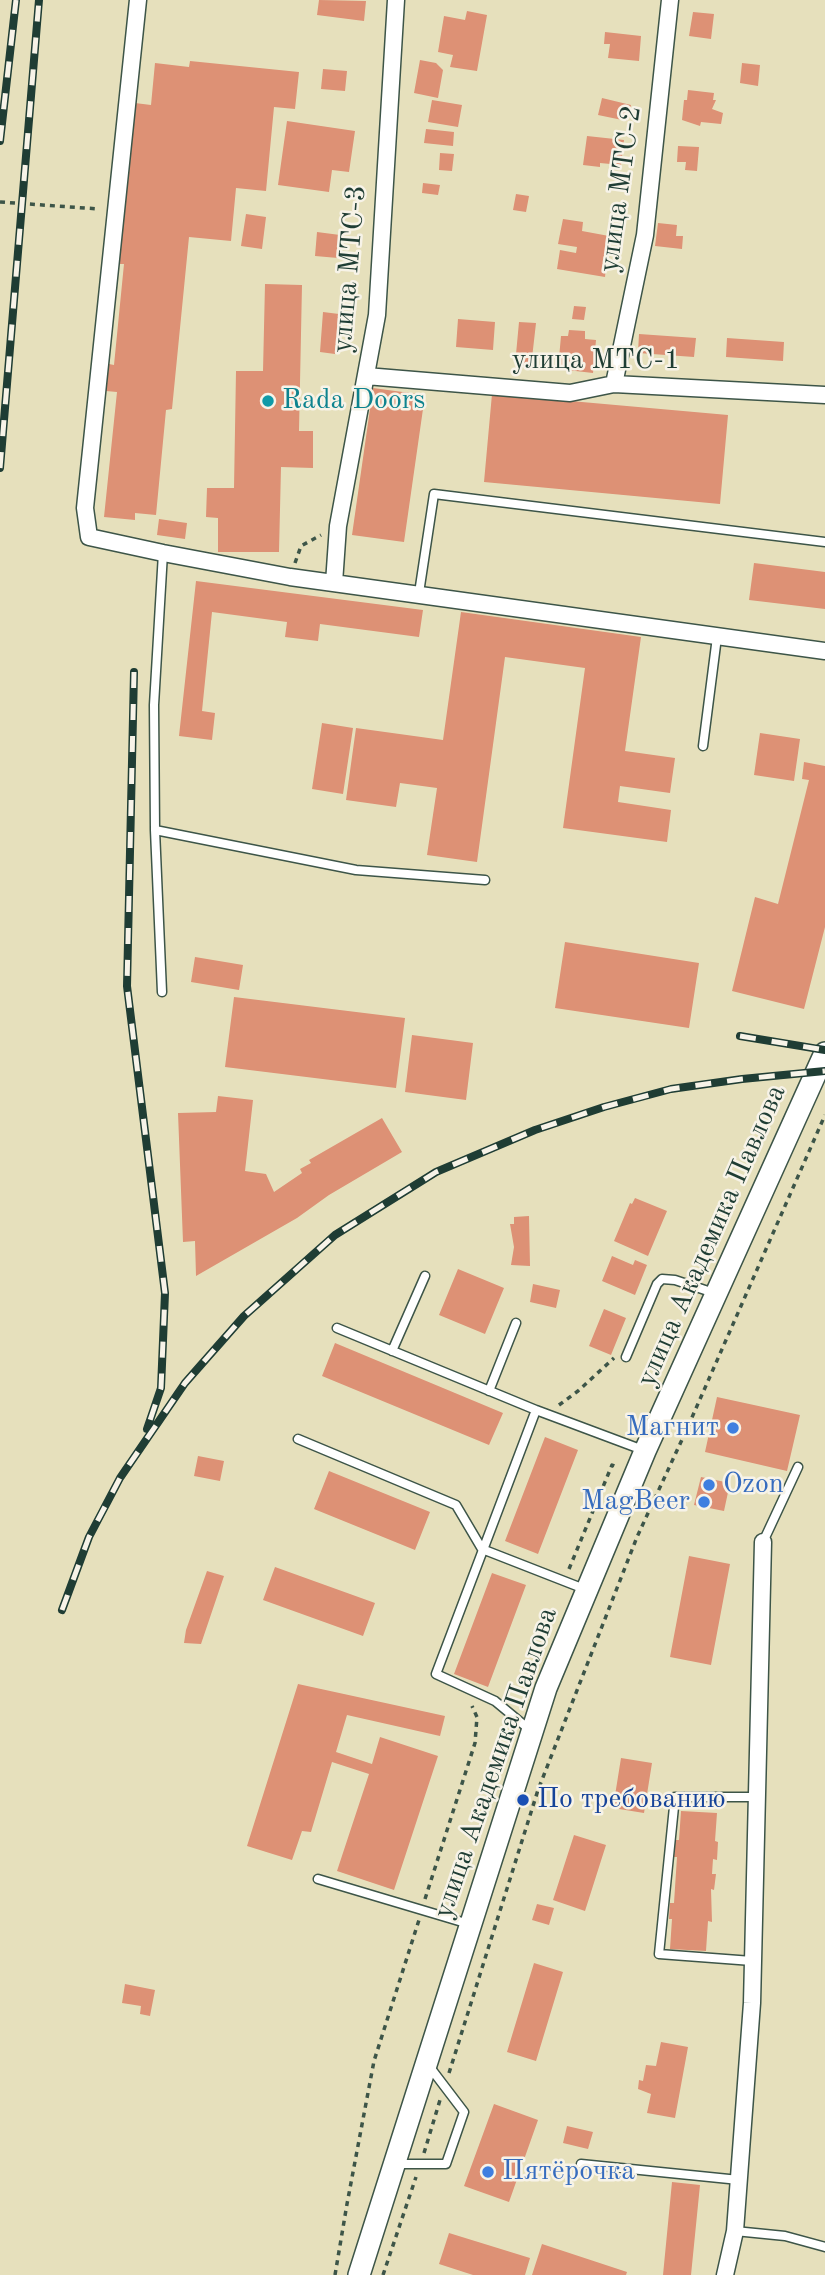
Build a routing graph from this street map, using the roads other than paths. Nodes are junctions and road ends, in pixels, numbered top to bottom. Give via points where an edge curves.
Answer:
1 (138, 0) edge
2 (396, 0) edge
3 (670, 0) edge
4 (366, 376) junction
5 (614, 384) junction
6 (825, 395) edge
7 (825, 542) edge
8 (163, 553) junction
9 (334, 583) junction
10 (419, 593) junction
11 (717, 637) junction
12 (825, 651) edge
13 (703, 746) dead end
14 (155, 830) junction
15 (485, 880) dead end
16 (162, 992) dead end
17 (825, 1053) edge
18 (425, 1276) dead end
19 (717, 1294) junction
20 (516, 1323) dead end
21 (337, 1328) dead end
22 (392, 1351) junction
23 (626, 1357) dead end
24 (489, 1391) junction
25 (536, 1410) junction
26 (298, 1438) dead end
27 (645, 1451) junction
28 (798, 1467) dead end
29 (763, 1542) joint
30 (482, 1549) junction
31 (587, 1590) junction
32 (531, 1731) junction
33 (757, 1797) junction
34 (318, 1880) dead end
35 (470, 1924) junction
36 (752, 1961) junction
37 (426, 2062) junction
38 (394, 2164) junction
39 (581, 2164) dead end
40 (739, 2180) junction
41 (735, 2231) junction
42 (825, 2247) edge
43 (359, 2275) edge
44 (725, 2275) edge

1 - 8 street via 85,508 89,537
2 - 4 street, улица МТС-3 via 377,315
3 - 5 street, улица МТС-2 via 645,235
4 - 5 street, улица МТС-1 via 570,393
4 - 9 street, улица МТС-3 via 338,526
5 - 6 street, улица МТС-1
7 - 10 lane via 434,494
8 - 9 street
8 - 14 lane via 154,705
9 - 10 street
10 - 11 street
11 - 12 street
11 - 13 lane
14 - 15 lane via 356,870
14 - 16 lane
17 - 19 street, улица Академика Павлова
18 - 22 lane
19 - 23 lane via 662,1279
19 - 27 street, улица Академика Павлова
20 - 24 lane
21 - 22 lane
22 - 24 lane
24 - 25 lane
25 - 27 lane
25 - 30 lane
26 - 30 lane via 456,1505
27 - 31 street, улица Академика Павлова
28 - 29 lane
29 - 33 street
30 - 31 lane
30 - 32 lane via 436,1674 495,1701
31 - 32 street, улица Академика Павлова
32 - 35 street, улица Академика Павлова
33 - 36 street
33 - 36 lane via 675,1797 659,1954
34 - 35 lane
35 - 37 street, улица Академика Павлова
36 - 40 street
37 - 38 street, улица Академика Павлова
37 - 38 lane via 464,2112 446,2164
38 - 43 street, улица Академика Павлова
39 - 40 lane
40 - 41 street
41 - 42 lane via 785,2236
41 - 44 street

